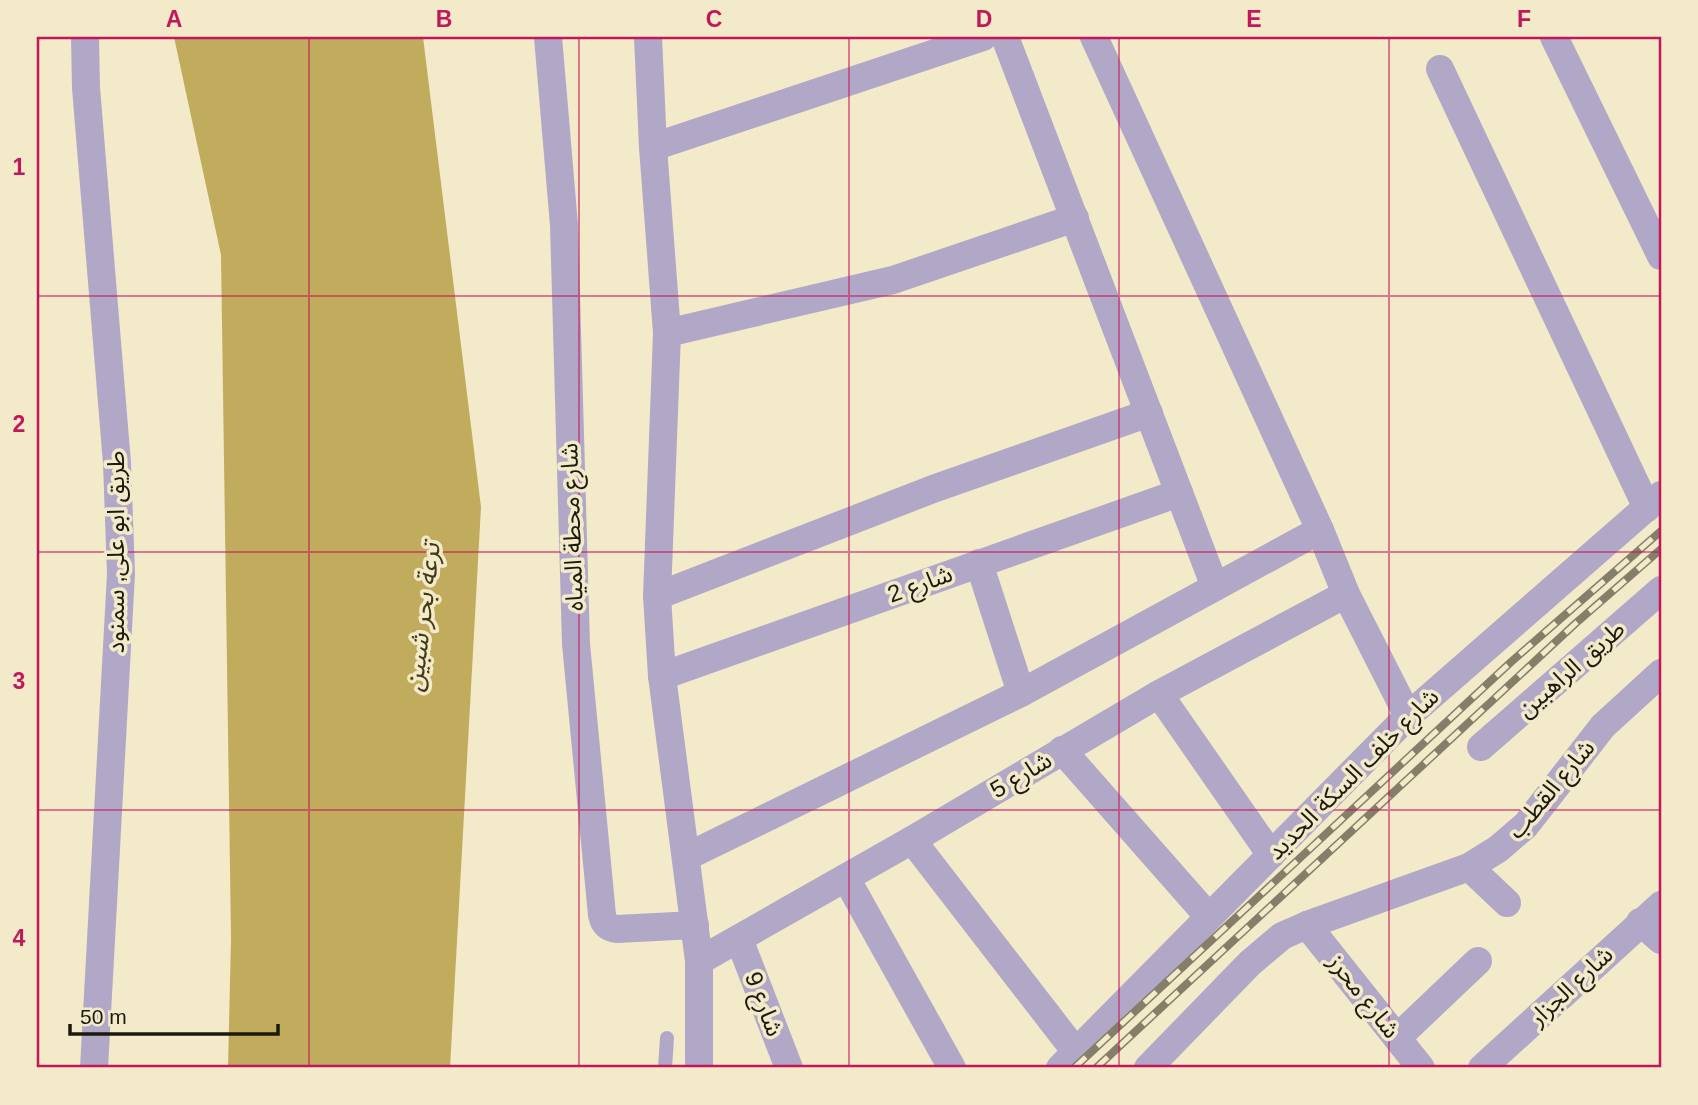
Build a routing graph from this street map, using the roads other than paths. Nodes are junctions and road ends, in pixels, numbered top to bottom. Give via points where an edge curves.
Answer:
1 (85, 37) edge
2 (548, 37) edge
3 (648, 37) edge
4 (983, 37) edge
5 (1005, 37) edge
6 (1094, 37) edge
7 (1555, 37) edge
8 (1440, 69) dead end
9 (653, 147) junction
10 (1074, 218) junction
11 (1661, 256) edge
12 (667, 333) junction
13 (1149, 413) junction
14 (1179, 493) junction
15 (1654, 502) edge
16 (1320, 530) junction
17 (979, 563) junction
18 (1215, 587) junction
19 (1661, 590) edge
20 (1346, 594) junction
21 (657, 596) junction
22 (1661, 673) edge
23 (662, 676) junction
24 (1021, 693) junction
25 (1159, 694) junction
26 (1408, 716) junction
27 (1481, 747) dead end
28 (1062, 750) junction
29 (912, 840) junction
30 (1271, 855) junction
31 (686, 857) junction
32 (1469, 867) junction
33 (846, 878) junction
34 (1507, 903) dead end
35 (1209, 917) junction
36 (1654, 922) edge
37 (695, 925) junction
38 (1307, 925) junction
39 (739, 939) junction
40 (699, 961) junction
41 (1478, 961) dead end
42 (667, 1038) dead end
43 (1397, 1038) junction
44 (1068, 1060) edge
45 (94, 1068) edge
46 (665, 1068) edge
47 (699, 1068) edge
48 (789, 1068) edge
49 (952, 1068) edge
50 (1149, 1068) edge
51 (1420, 1068) edge
52 (1482, 1068) edge

1 - 45 street, طريق ابو على, سمنود via 117,450 121,574
2 - 37 street, شارع محطة المياه via 564,225 576,644 601,915 609,928 617,929
3 - 9 street
4 - 9 street
5 - 10 street
6 - 16 street
7 - 11 street
8 - 15 street
9 - 12 street
10 - 12 street via 893,280
10 - 13 street
12 - 21 street
13 - 14 street
13 - 21 street via 933,489
14 - 17 street, شارع 2
14 - 18 street
15 - 26 street, شارع خلف السكة الحديد
16 - 18 street
16 - 20 street
17 - 23 street, شارع 2
17 - 24 street
18 - 24 street
19 - 27 street, طريق الراهبين
20 - 25 street, شارع 5
20 - 26 street
21 - 23 street
22 - 32 street, شارع القطب via 1603,726 1526,825
23 - 31 street
24 - 31 street
25 - 28 street, شارع 5
25 - 30 street
26 - 30 street, شارع خلف السكة الحديد
28 - 29 street, شارع 5
28 - 35 street
29 - 33 street, شارع 5
29 - 44 street
30 - 35 street, شارع خلف السكة الحديد
31 - 37 street
32 - 34 street
32 - 38 street, شارع القطب
33 - 39 street, شارع 5
33 - 49 street
35 - 44 street, شارع خلف السكة الحديد
36 - 52 street, شارع الجزار
37 - 40 street
38 - 43 street, شارع محرز
38 - 50 street via 1282,936 1250,962
39 - 40 street, شارع 5
39 - 48 street, شارع 9
40 - 47 street
41 - 43 street
42 - 46 lane
43 - 51 street, شارع محرز

